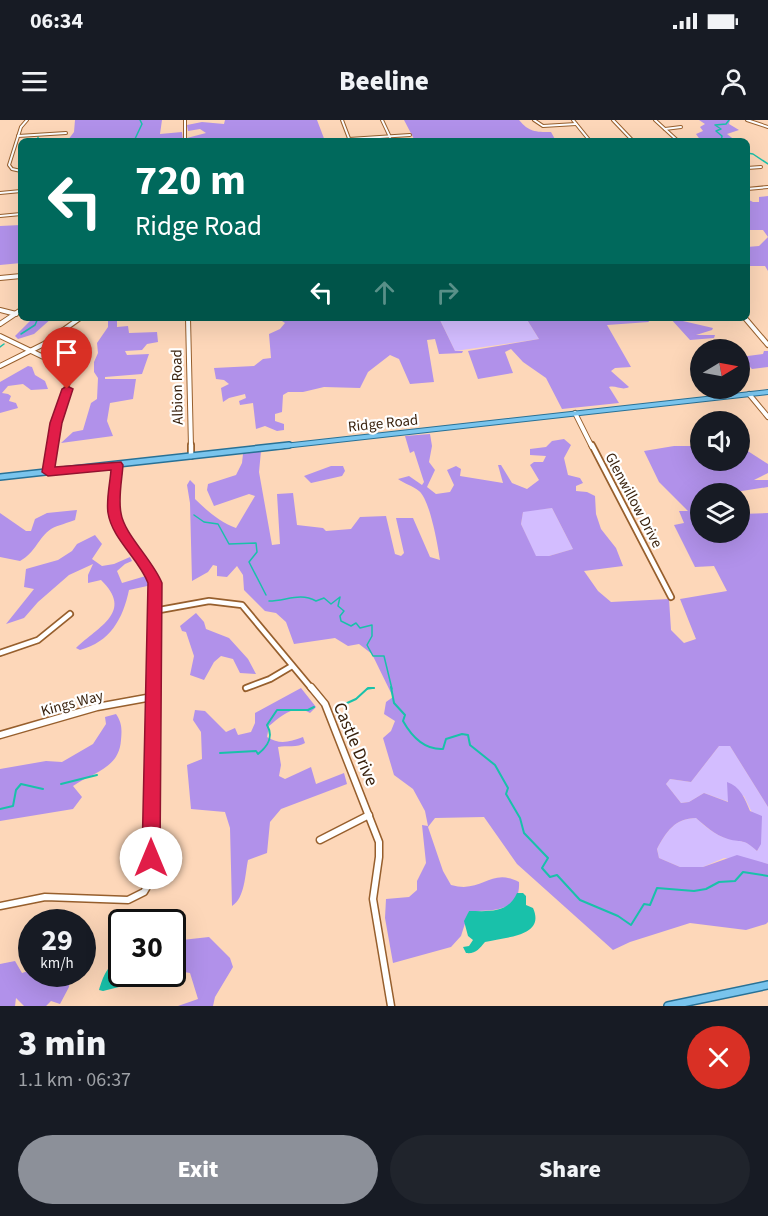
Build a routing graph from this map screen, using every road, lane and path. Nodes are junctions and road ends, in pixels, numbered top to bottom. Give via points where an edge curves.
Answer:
1 (27, 120) edge
2 (185, 120) edge
3 (342, 120) edge
4 (382, 120) edge
5 (534, 120) edge
6 (573, 120) edge
7 (613, 120) edge
8 (656, 120) edge
9 (747, 120) edge
10 (576, 124) junction
11 (681, 127) dead end
12 (768, 127) edge
13 (664, 129) junction
14 (66, 133) dead end
15 (410, 135) dead end
16 (18, 136) junction
17 (390, 137) junction
18 (185, 138) edge
19 (349, 138) edge
20 (377, 138) edge
21 (588, 138) edge
22 (630, 138) edge
23 (674, 138) edge
24 (761, 167) dead end
25 (750, 168) edge
26 (18, 170) edge
27 (768, 187) edge
28 (750, 189) edge
29 (18, 191) edge
30 (0, 193) edge
31 (18, 214) edge
32 (0, 216) edge
33 (18, 276) edge
34 (0, 278) edge
35 (0, 310) edge
36 (16, 314) joint
37 (76, 321) edge
38 (188, 321) edge
39 (748, 321) edge
40 (0, 324) edge
41 (0, 336) edge
42 (768, 345) edge
43 (31, 350) junction
44 (0, 366) edge
45 (768, 392) edge
46 (750, 394) edge
47 (750, 395) edge
48 (703, 399) edge
49 (575, 413) junction
50 (768, 417) edge
51 (191, 456) junction
52 (117, 465) junction
53 (48, 472) junction
54 (0, 477) edge
55 (671, 597) dead end
56 (154, 611) junction
57 (70, 614) dead end
58 (0, 653) edge
59 (292, 666) junction
60 (246, 688) dead end
61 (152, 697) junction
62 (0, 735) edge
63 (369, 815) junction
64 (320, 840) dead end
65 (0, 906) edge
66 (768, 985) edge
67 (392, 1006) edge
68 (668, 1006) edge

1 - 16 street
2 - 18 street
3 - 19 street
4 - 17 street
5 - 10 street via 539,125
6 - 10 street
7 - 22 street
8 - 13 street
9 - 12 street
10 - 21 street
11 - 13 street
13 - 23 street
14 - 16 street
15 - 17 street
16 - 26 street via 9,165
17 - 20 street
24 - 25 street
27 - 28 street
29 - 30 street
31 - 32 street
33 - 34 street
35 - 36 street
36 - 40 street
37 - 43 street
38 - 51 street, Albion Road
39 - 42 street
41 - 43 street
43 - 44 street
43 - 53 street via 58,364 69,379
45 - 46 main road, Ridge Road
47 - 50 street
48 - 49 main road, Ridge Road
49 - 51 main road, Ridge Road
49 - 55 street, Glenwillow Drive
51 - 52 main road, Ridge Road
52 - 53 main road, Ridge Road
52 - 56 street via 114,512 118,525 155,583
53 - 54 main road, Ridge Road
56 - 59 street, Castle Drive via 216,602 242,605
56 - 61 street
57 - 58 street via 42,639
59 - 60 street
59 - 63 street, Castle Drive via 325,704
61 - 62 street, Kings Way via 97,707
61 - 65 street via 151,880 144,892 128,900 45,897
63 - 64 street
63 - 67 street, Castle Drive via 381,856 374,899
66 - 68 main road

